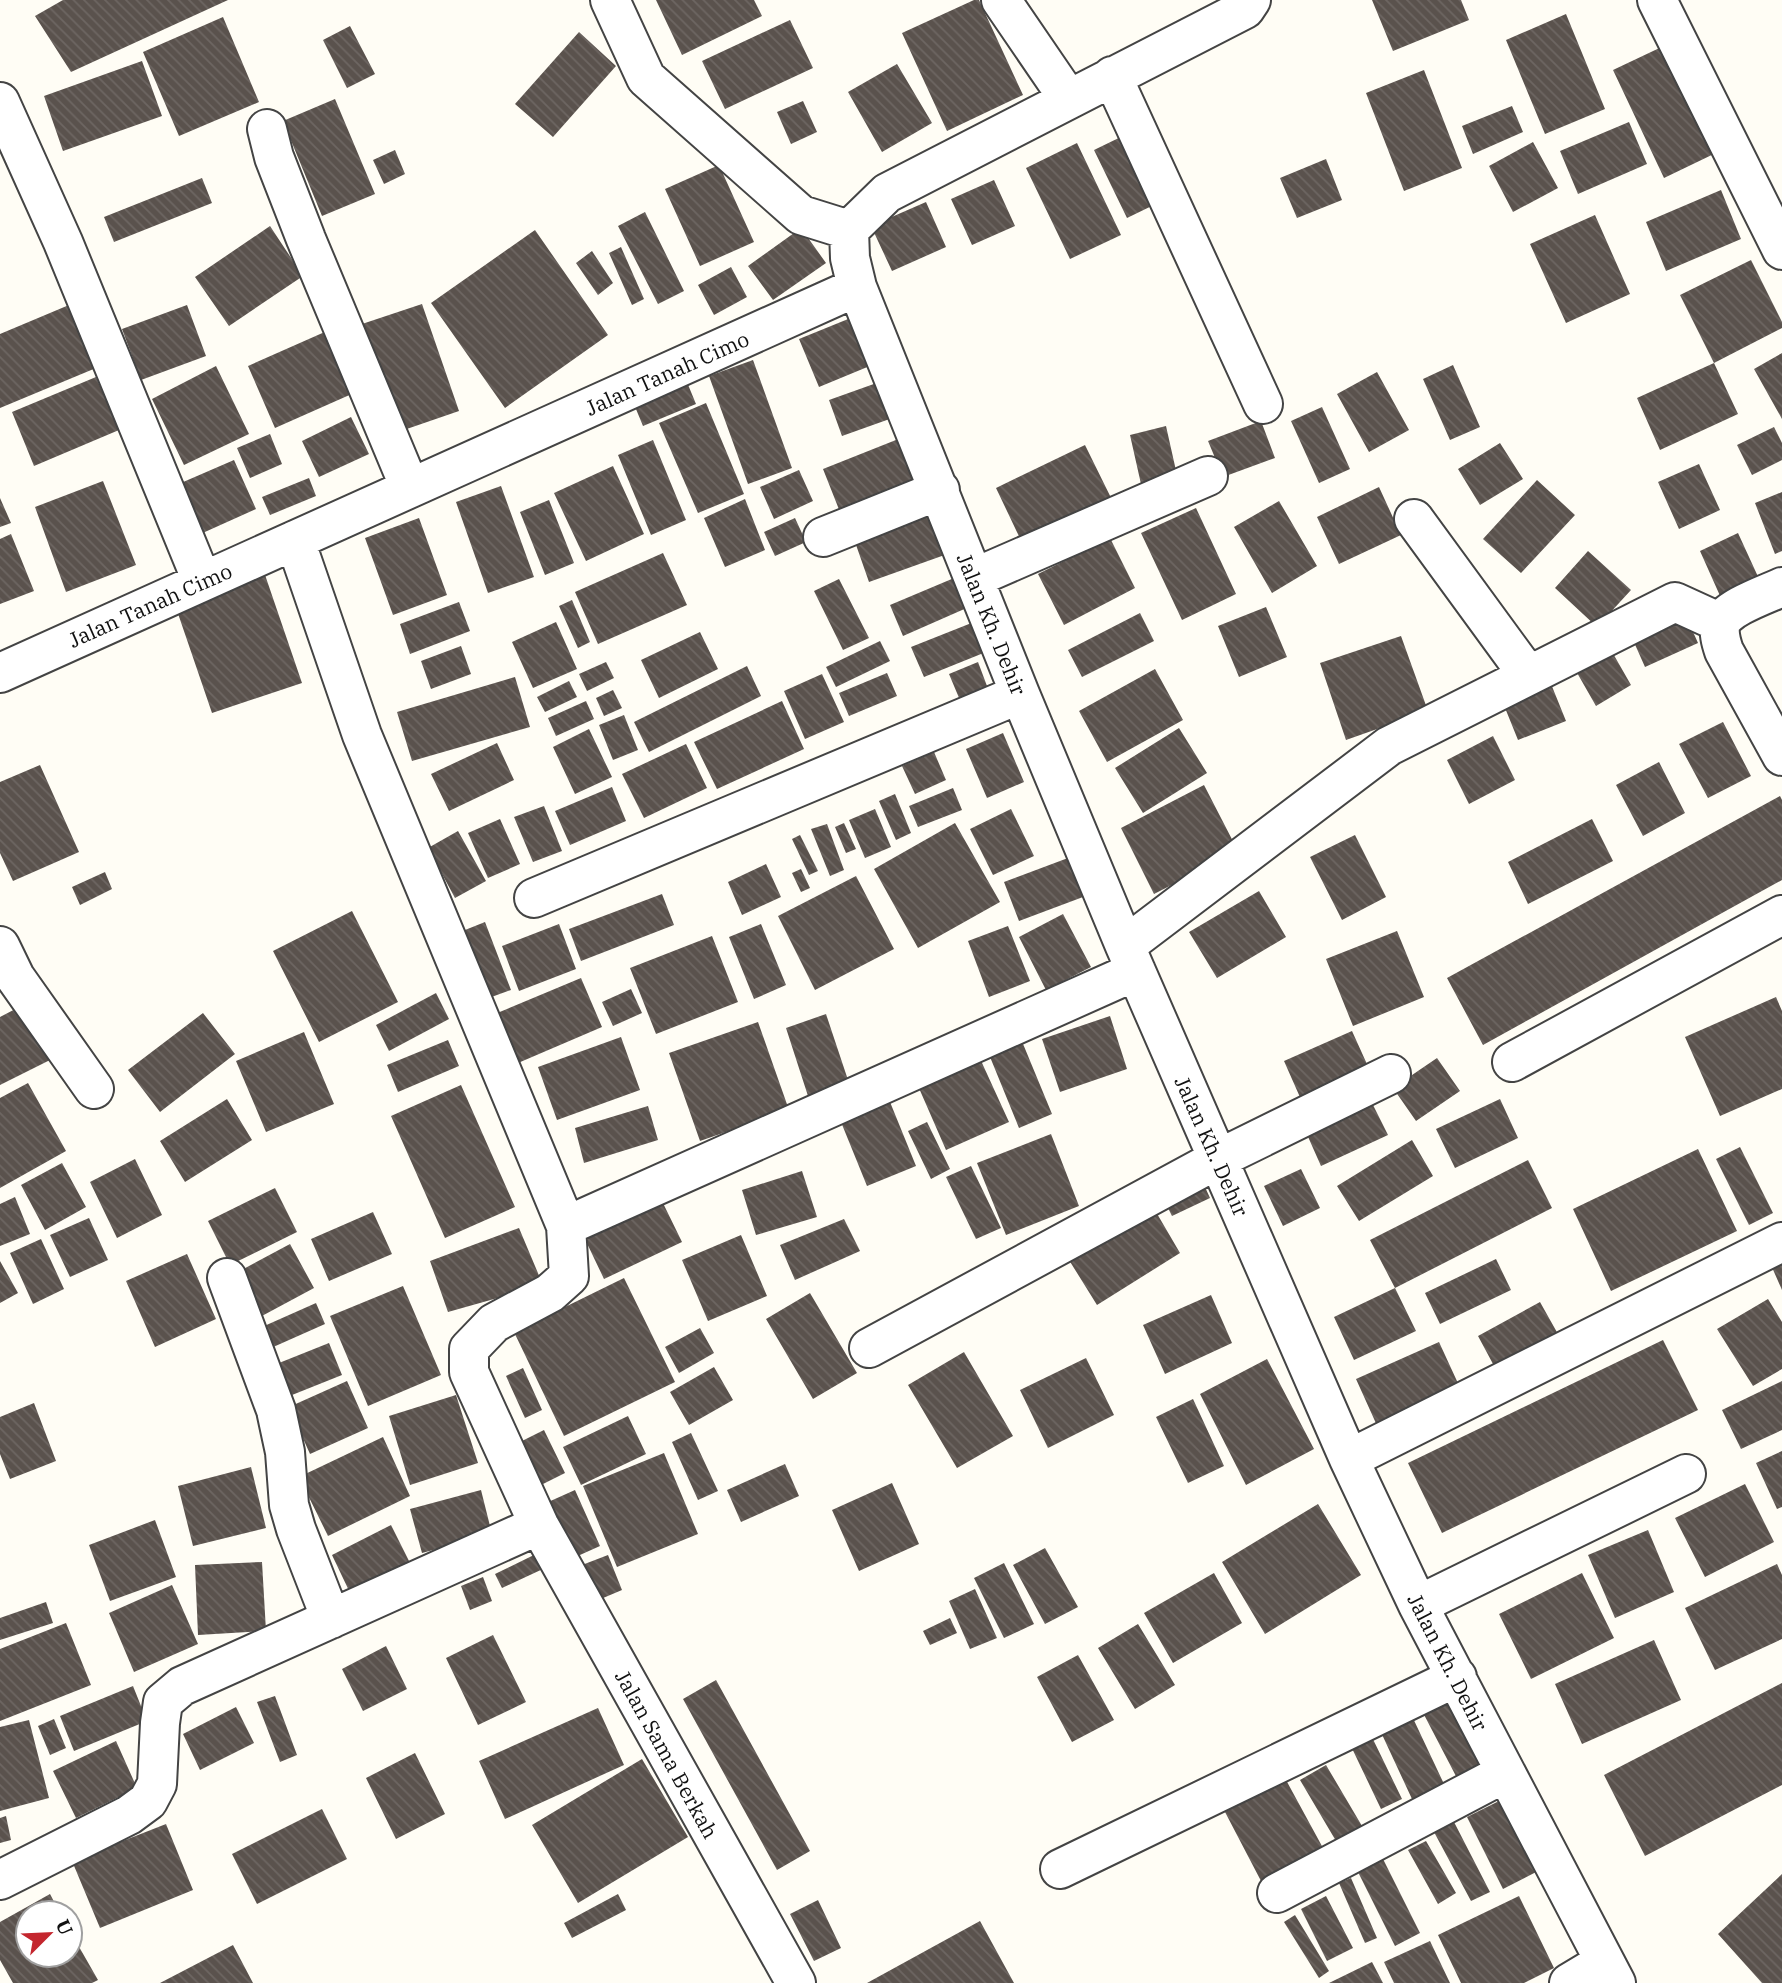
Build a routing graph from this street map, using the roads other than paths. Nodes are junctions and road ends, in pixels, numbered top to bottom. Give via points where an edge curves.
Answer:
1 (610, 0) edge
2 (1001, 0) edge
3 (1251, 0) edge
4 (1657, 0) edge
5 (1112, 76) junction
6 (1068, 98) junction
7 (0, 102) edge
8 (267, 129) dead end
9 (849, 230) junction
10 (1782, 250) edge
11 (857, 287) junction
12 (1263, 404) dead end
13 (1208, 476) dead end
14 (410, 488) junction
15 (940, 490) junction
16 (1414, 519) dead end
17 (823, 537) dead end
18 (295, 540) junction
19 (974, 578) junction
20 (202, 581) junction
21 (1782, 587) edge
22 (1721, 623) junction
23 (0, 673) edge
24 (1528, 675) junction
25 (1020, 694) junction
26 (1782, 756) edge
27 (534, 898) dead end
28 (1782, 915) edge
29 (0, 946) edge
30 (1130, 959) junction
31 (1512, 1062) dead end
32 (1391, 1074) dead end
33 (94, 1089) dead end
34 (1217, 1159) junction
35 (566, 1226) junction
36 (1782, 1242) edge
37 (227, 1278) dead end
38 (869, 1348) dead end
39 (1349, 1459) junction
40 (1686, 1474) dead end
41 (539, 1525) junction
42 (1418, 1605) junction
43 (331, 1619) junction
44 (1457, 1676) junction
45 (1505, 1773) junction
46 (1060, 1869) dead end
47 (0, 1880) edge
48 (1277, 1894) dead end
49 (1610, 1973) edge
50 (796, 1983) edge
51 (1569, 1983) edge

1 - 9 street via 646,78 801,215
2 - 6 street
3 - 5 street via 1245,9
4 - 10 street
5 - 6 street
5 - 12 street
6 - 9 street via 887,193
7 - 20 street via 63,242
8 - 14 street via 306,239
9 - 11 street
11 - 14 street, Jalan Tanah Cimo
11 - 15 street, Jalan Kh. Dehir
13 - 19 street
14 - 18 street, Jalan Tanah Cimo
15 - 17 street
15 - 19 street, Jalan Kh. Dehir
16 - 24 street
18 - 20 street, Jalan Tanah Cimo
18 - 35 street via 362,735
19 - 25 street, Jalan Kh. Dehir
20 - 23 street, Jalan Tanah Cimo
21 - 22 street via 1727,613
22 - 24 street via 1675,602
22 - 26 street via 1724,651
24 - 30 street via 1390,747
25 - 27 street
25 - 30 street, Jalan Kh. Dehir
28 - 31 street
29 - 33 street via 15,977
30 - 34 street, Jalan Kh. Dehir
30 - 35 street
32 - 34 street
34 - 38 street
34 - 39 street, Jalan Kh. Dehir
35 - 41 street, Jalan Sama Berkah via 569,1276 550,1293 494,1324 469,1349 469,1373
36 - 39 street
37 - 43 street via 276,1410 289,1505
39 - 42 street, Jalan Kh. Dehir
40 - 42 street
41 - 43 street
41 - 50 street, Jalan Sama Berkah
42 - 44 street, Jalan Kh. Dehir
43 - 47 street via 182,1686 163,1702 157,1784 148,1801
44 - 45 street, Jalan Kh. Dehir
44 - 46 street
45 - 48 street
45 - 49 street, Jalan Kh. Dehir
49 - 51 street

